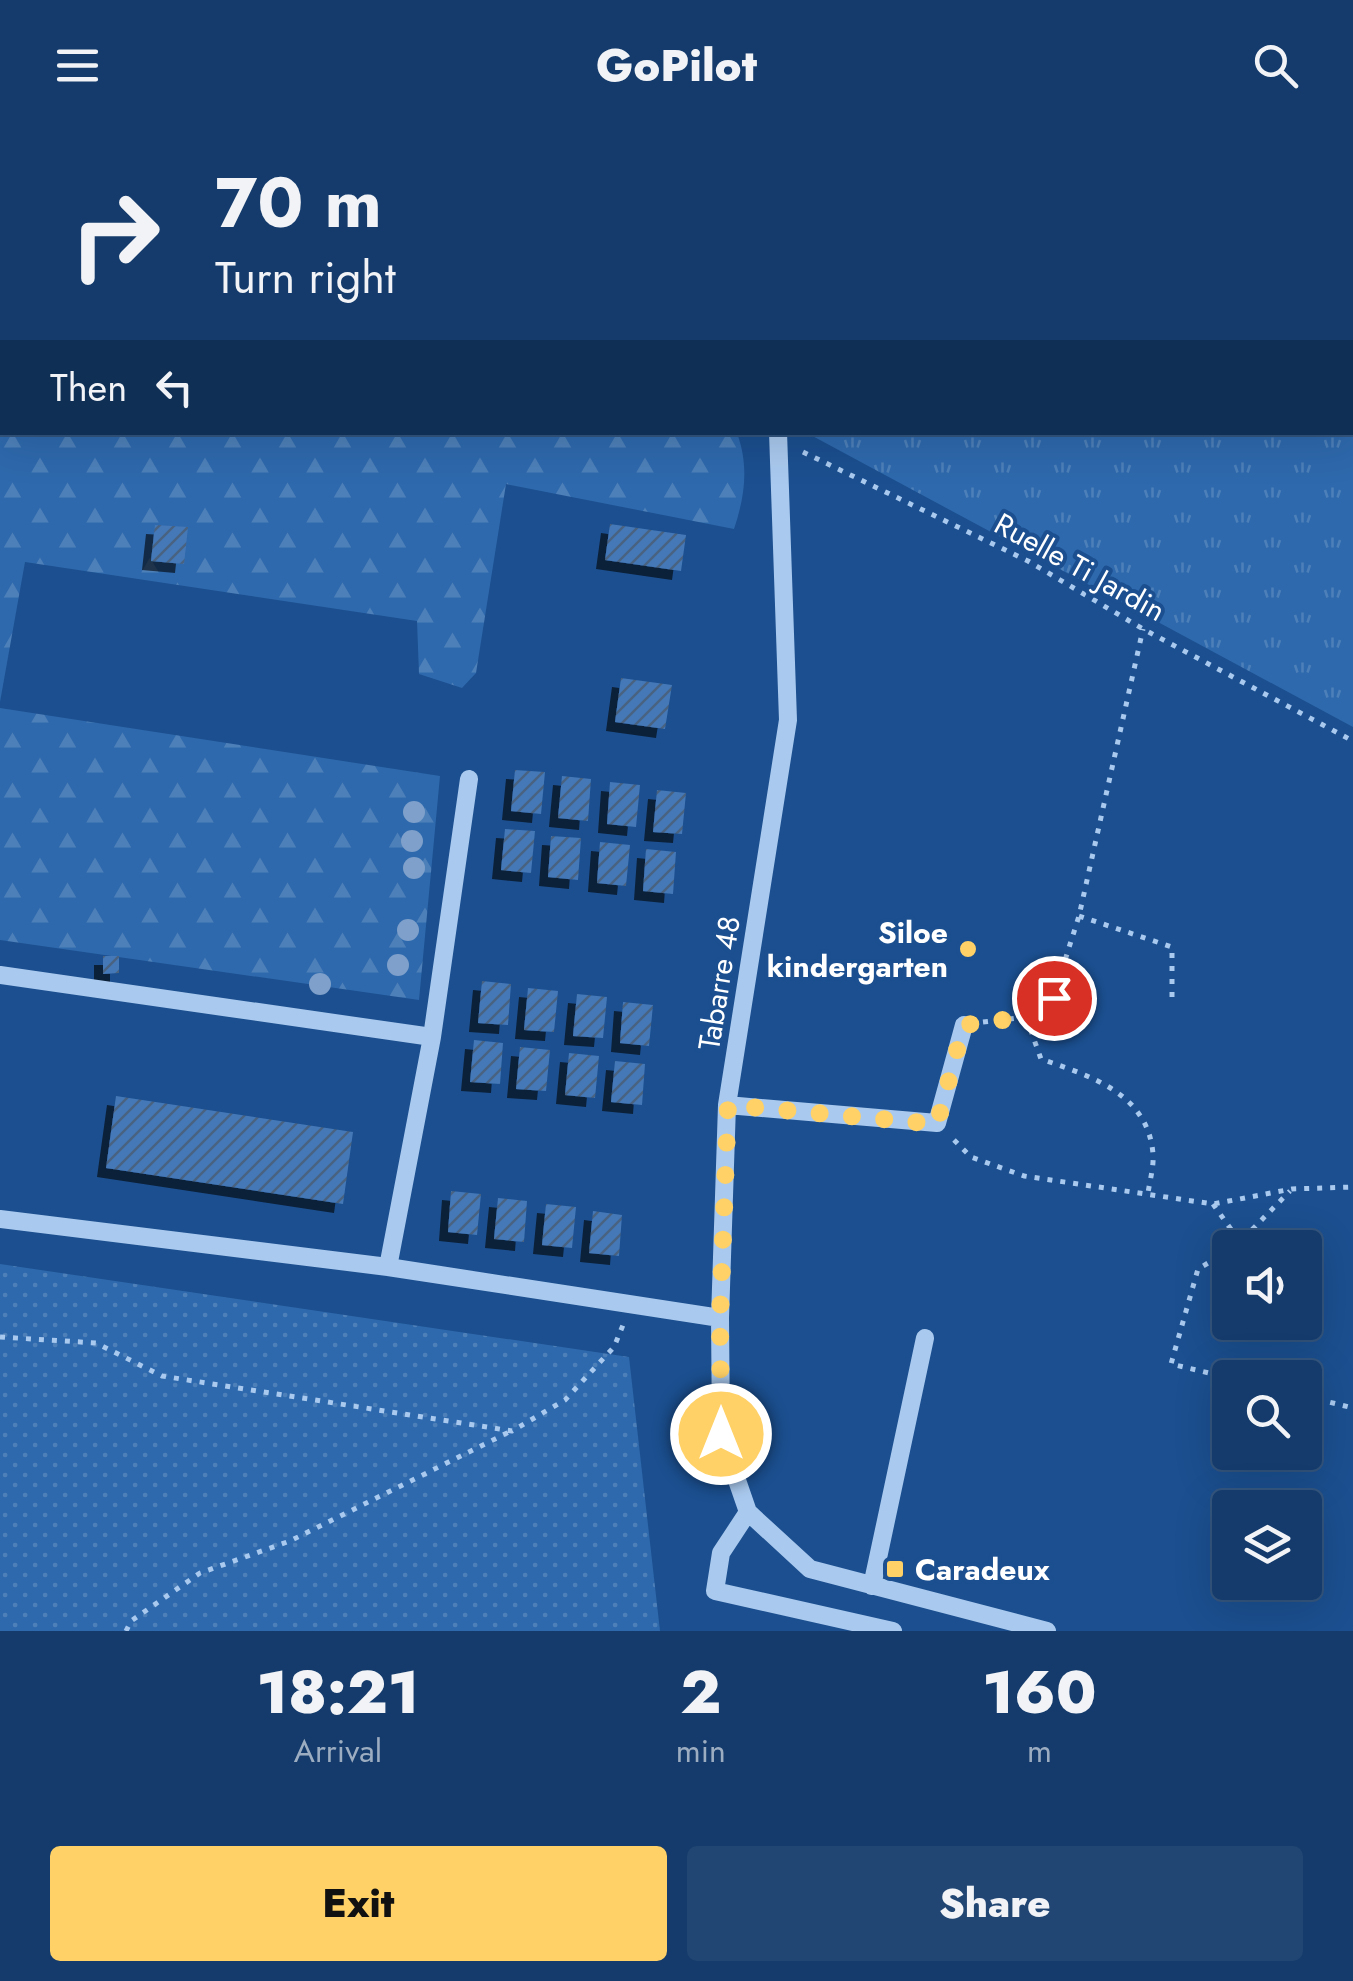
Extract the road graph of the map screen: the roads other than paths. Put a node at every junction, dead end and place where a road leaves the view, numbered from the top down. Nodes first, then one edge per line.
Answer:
1 (779, 437) edge
2 (469, 779) dead end
3 (0, 975) edge
4 (964, 1025) road end
5 (432, 1037) junction
6 (728, 1105) junction
7 (0, 1219) edge
8 (388, 1267) junction
9 (720, 1318) junction
10 (926, 1338) dead end
11 (748, 1512) junction
12 (872, 1586) junction
13 (893, 1631) edge
14 (1046, 1631) edge

1 - 6 street, Tabarre 48
2 - 5 street
3 - 5 street
4 - 6 street
5 - 8 street
6 - 9 street, Tabarre 48
7 - 8 street
8 - 9 street
9 - 11 street, Tabarre 48
10 - 12 street
11 - 12 street, Tabarre 48
11 - 13 street
12 - 14 street, Tabarre 48

